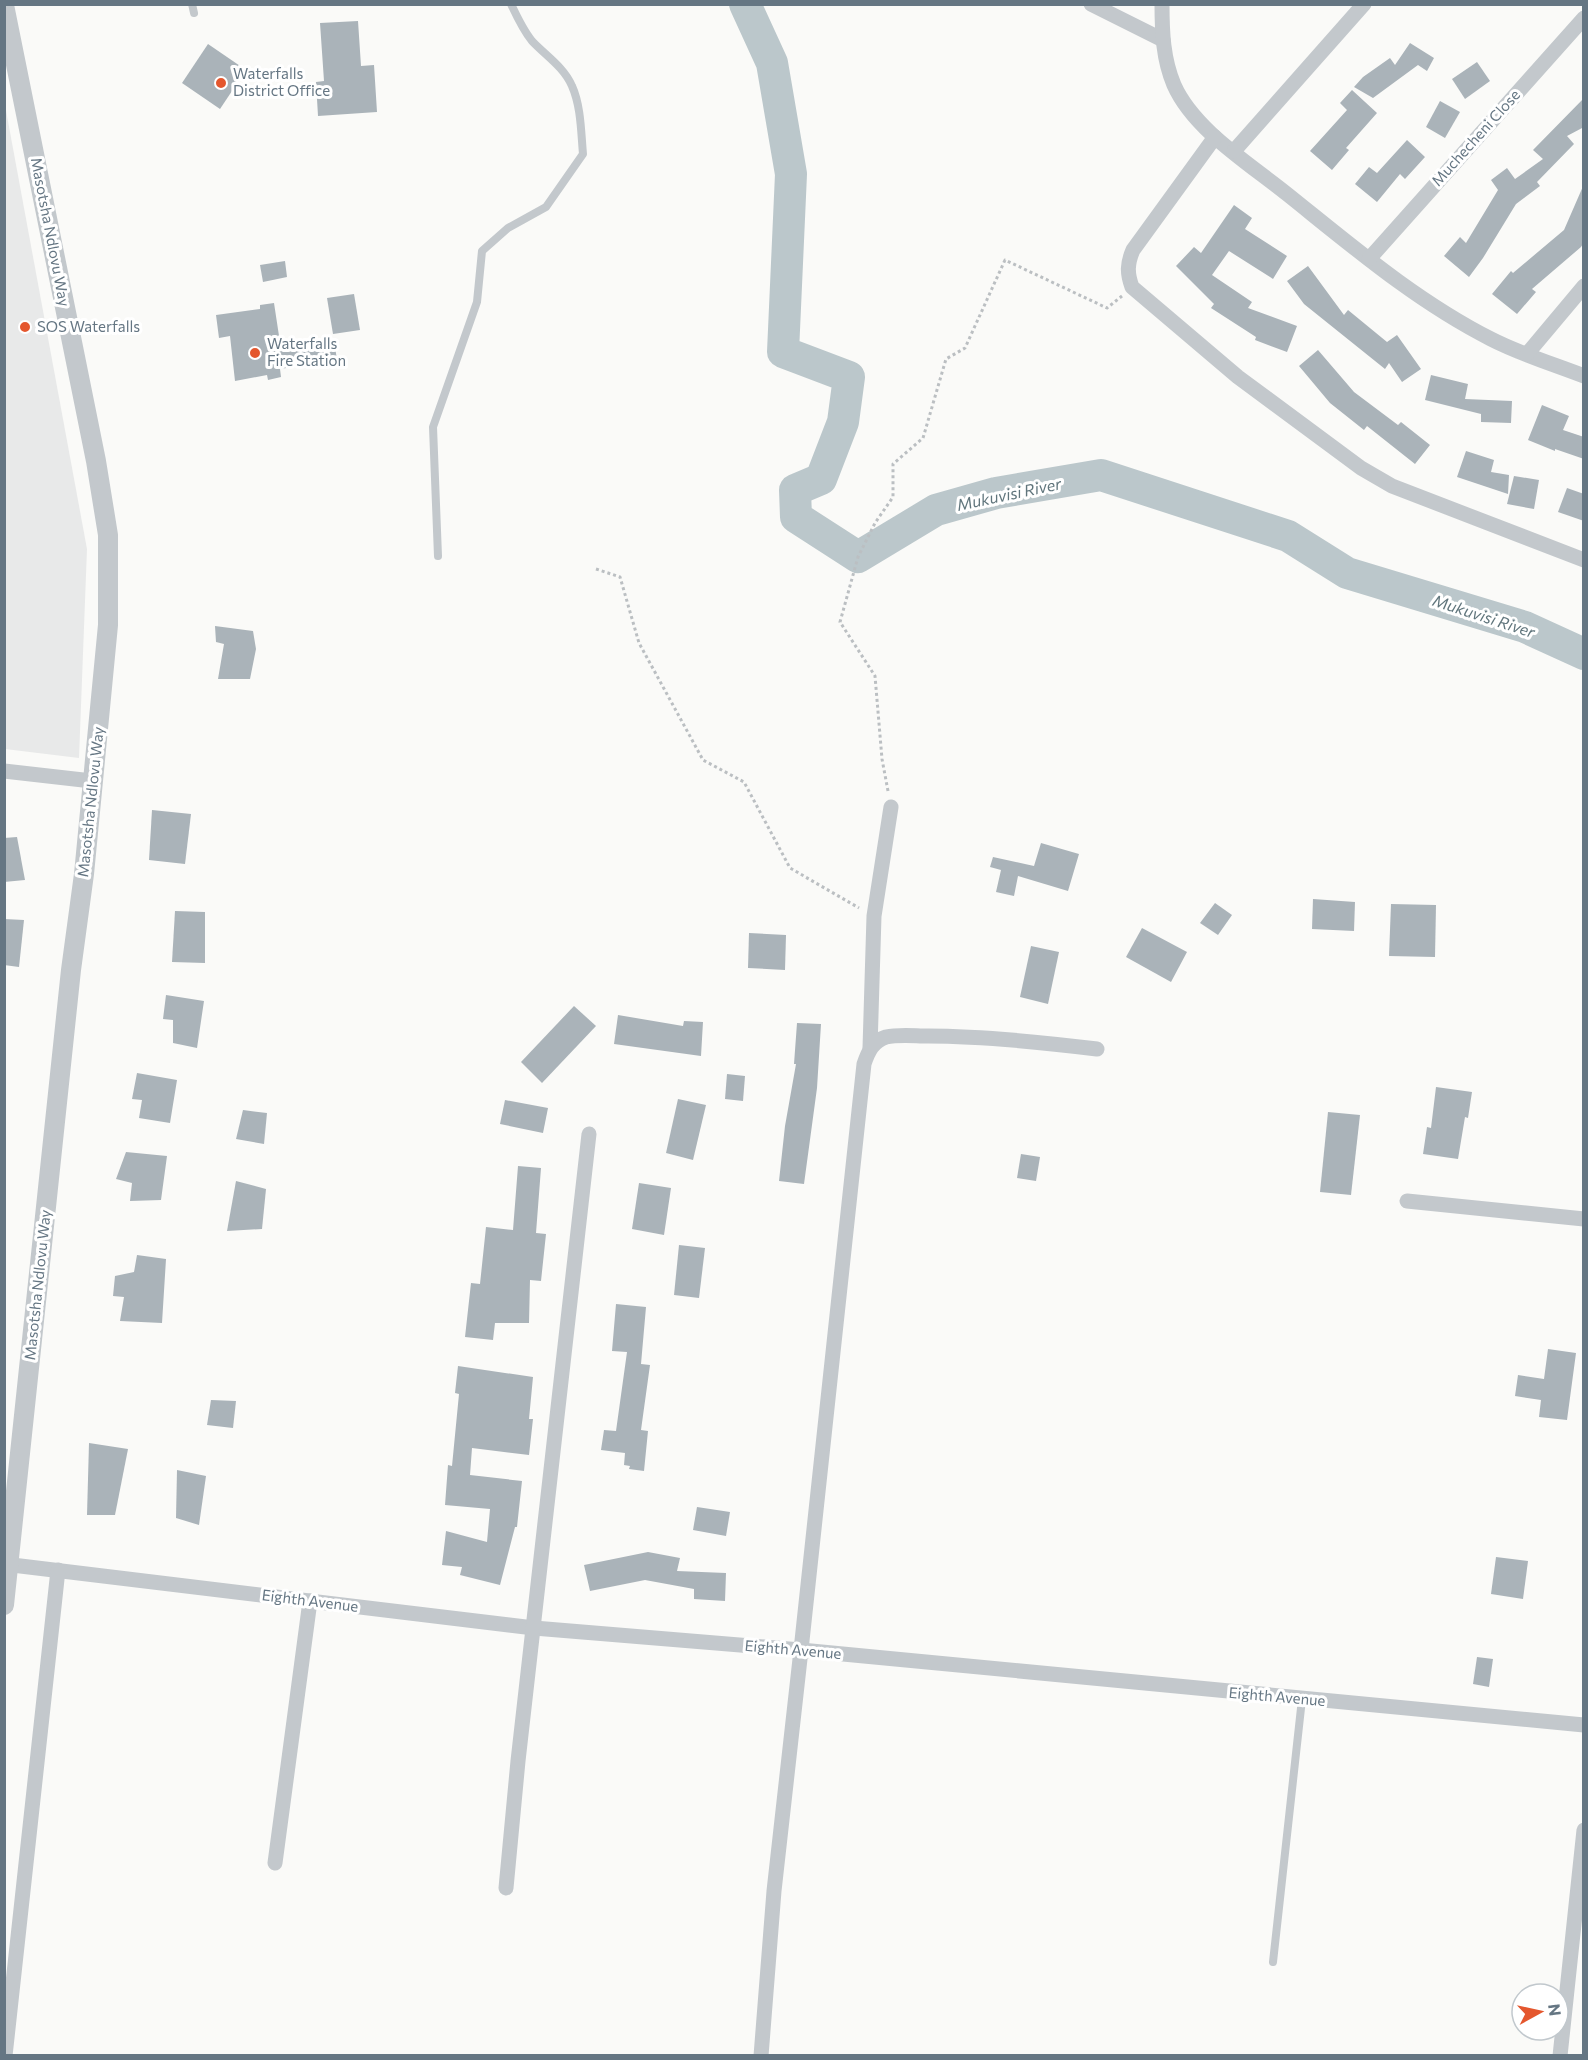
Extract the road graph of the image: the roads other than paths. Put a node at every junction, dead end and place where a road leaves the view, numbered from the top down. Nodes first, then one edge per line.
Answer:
1 (192, 4) edge
2 (511, 4) edge
3 (1091, 4) edge
4 (1162, 4) edge
5 (1364, 4) edge
6 (4, 5) edge
7 (194, 14) dead end
8 (1584, 18) edge
9 (1163, 40) junction
10 (1215, 137) junction
11 (1234, 151) junction
12 (1369, 259) junction
13 (1584, 286) edge
14 (1527, 354) junction
15 (1584, 376) edge
16 (438, 556) dead end
17 (1584, 560) edge
18 (4, 771) edge
19 (92, 781) junction
20 (891, 807) road end
21 (870, 1048) junction
22 (1096, 1049) dead end
23 (589, 1134) dead end
24 (1407, 1201) dead end
25 (1584, 1219) edge
26 (7, 1564) edge
27 (58, 1570) junction
28 (310, 1601) junction
29 (4, 1605) edge
30 (534, 1628) junction
31 (801, 1650) junction
32 (1302, 1699) junction
33 (1584, 1725) edge
34 (1584, 1830) edge
35 (274, 1863) dead end
36 (506, 1888) dead end
37 (1273, 1962) dead end
38 (5, 2055) edge
39 (760, 2055) edge
40 (1560, 2055) edge

1 - 7 lane
2 - 16 lane
3 - 9 street
4 - 9 street
5 - 11 street
6 - 19 street, Masotsha Ndlovu Way
8 - 12 street, Muchecheni Close
9 - 10 street
10 - 11 street
10 - 17 street
11 - 12 street
12 - 14 street
13 - 14 street
14 - 15 street
18 - 19 street
19 - 26 street, Masotsha Ndlovu Way
20 - 21 street
21 - 22 street
21 - 31 street
23 - 30 street
24 - 25 street
26 - 27 street, Eighth Avenue
26 - 29 street, Masotsha Ndlovu Way
27 - 28 street, Eighth Avenue
27 - 38 street
28 - 30 street, Eighth Avenue
28 - 35 street
30 - 31 street, Eighth Avenue
30 - 36 street
31 - 32 street, Eighth Avenue
31 - 39 street
32 - 33 street, Eighth Avenue
32 - 37 lane
34 - 40 street

